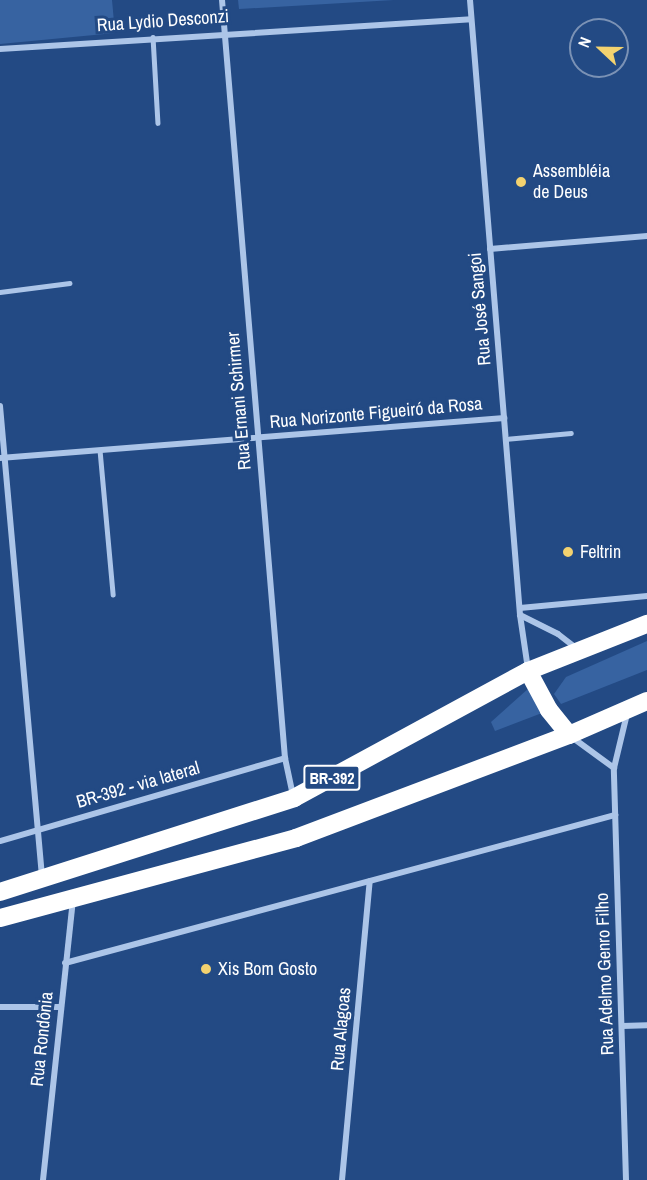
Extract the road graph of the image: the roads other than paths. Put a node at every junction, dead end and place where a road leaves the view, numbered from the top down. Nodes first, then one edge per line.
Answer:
1 (222, 0) edge
2 (470, 0) edge
3 (471, 18) junction
4 (224, 32) junction
5 (153, 37) junction
6 (0, 49) edge
7 (158, 123) dead end
8 (647, 236) edge
9 (490, 249) junction
10 (69, 283) dead end
11 (0, 292) edge
12 (0, 406) edge
13 (504, 418) junction
14 (571, 433) dead end
15 (258, 438) junction
16 (506, 439) junction
17 (100, 450) junction
18 (2, 458) edge
19 (113, 594) dead end
20 (647, 596) edge
21 (520, 612) junction
22 (647, 624) edge
23 (579, 651) junction
24 (528, 671) junction
25 (642, 703) edge
26 (569, 735) junction
27 (285, 758) junction
28 (614, 768) junction
29 (294, 798) junction
30 (615, 815) junction
31 (38, 830) junction
32 (0, 842) edge
33 (43, 880) junction
34 (370, 881) junction
35 (0, 892) edge
36 (73, 901) junction
37 (0, 918) edge
38 (65, 963) junction
39 (0, 1007) edge
40 (60, 1007) junction
41 (647, 1025) edge
42 (622, 1026) junction
43 (43, 1180) edge
44 (342, 1180) edge
45 (626, 1180) edge

1 - 4 street, Rua Ernani Schirmer
2 - 3 street, Rua José Sangoi
3 - 4 street, Rua Lydio Desconzi
3 - 9 street, Rua José Sangoi
4 - 5 street, Rua Lydio Desconzi
4 - 15 street, Rua Ernani Schirmer
5 - 6 street, Rua Lydio Desconzi
5 - 7 lane
8 - 9 street
9 - 13 street, Rua José Sangoi
10 - 11 lane
12 - 18 street
13 - 15 street, Rua Norizonte Figueiró da Rosa
13 - 16 street, Rua José Sangoi
14 - 16 lane
15 - 17 street, Rua Norizonte Figueiró da Rosa
15 - 27 street, Rua Ernani Schirmer
16 - 21 street, Rua José Sangoi
17 - 18 street, Rua Norizonte Figueiró da Rosa
17 - 19 lane
18 - 31 street
20 - 21 street
21 - 23 street
21 - 24 street, Rua José Sangoi
22 - 23 highway, BR-392
23 - 24 highway, BR-392
24 - 26 highway
24 - 29 highway, BR-392
25 - 26 highway, BR-392
25 - 28 street, Rua Adelmo Genro Filho
26 - 28 street
26 - 36 highway, BR-392
27 - 29 street, Rua Ernani Schirmer
27 - 31 street, BR-392 - via lateral
28 - 30 street, Rua Adelmo Genro Filho
29 - 33 highway, BR-392
30 - 34 street
30 - 42 street, Rua Adelmo Genro Filho
31 - 32 street, BR-392 - via lateral
31 - 33 street
33 - 35 highway, BR-392
34 - 38 street
34 - 44 street, Rua Alagoas
36 - 37 highway, BR-392
36 - 38 street, Rua Rondônia
38 - 40 street, Rua Rondônia
39 - 40 street
40 - 43 street, Rua Rondônia
41 - 42 street
42 - 45 street, Rua Adelmo Genro Filho

